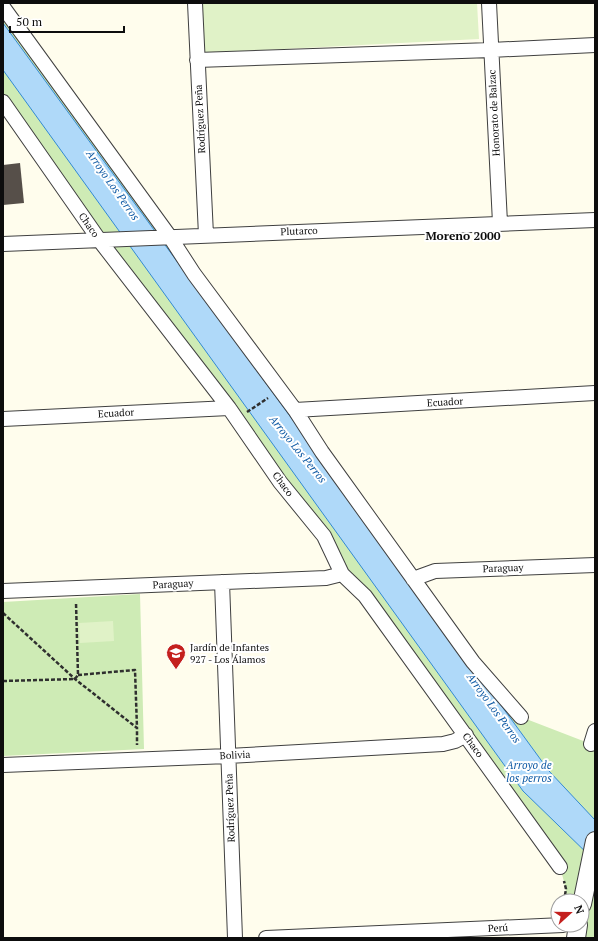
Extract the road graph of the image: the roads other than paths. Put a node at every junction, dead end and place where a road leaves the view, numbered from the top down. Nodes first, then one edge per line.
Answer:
1 (195, 3) edge
2 (489, 3) edge
3 (3, 7) edge
4 (595, 45) edge
5 (491, 50) junction
6 (197, 60) junction
7 (3, 102) edge
8 (595, 220) edge
9 (500, 223) junction
10 (206, 235) junction
11 (164, 237) junction
12 (100, 241) junction
13 (3, 244) edge
14 (595, 393) edge
15 (229, 408) junction
16 (295, 410) junction
17 (3, 419) edge
18 (595, 565) edge
19 (342, 574) junction
20 (413, 579) junction
21 (222, 582) junction
22 (3, 591) edge
23 (520, 718) dead end
24 (466, 735) junction
25 (228, 756) junction
26 (3, 765) edge
27 (595, 841) edge
28 (560, 867) road end
29 (584, 893) edge
30 (550, 926) edge
31 (235, 938) edge
32 (266, 938) edge

1 - 6 street, Rodríguez Peña
2 - 5 street, Honorato de Balzac
3 - 11 street
4 - 5 street
5 - 6 street
5 - 9 street, Honorato de Balzac
6 - 10 street, Rodríguez Peña
7 - 12 street, Chaco
8 - 9 street, Plutarco
9 - 10 street, Plutarco
10 - 11 street, Plutarco
11 - 12 street, Plutarco
11 - 16 street
12 - 13 street, Plutarco
12 - 15 street, Chaco
14 - 16 street, Ecuador
15 - 17 street, Ecuador
15 - 19 street, Chaco
16 - 20 street
18 - 20 street, Paraguay
19 - 21 street, Paraguay
19 - 24 street, Chaco
20 - 23 street
21 - 22 street, Paraguay
21 - 25 street, Rodríguez Peña
24 - 25 street, Bolivia
24 - 28 street, Chaco
25 - 26 street, Bolivia
25 - 31 street, Rodríguez Peña
27 - 29 street
30 - 32 street, Perú

